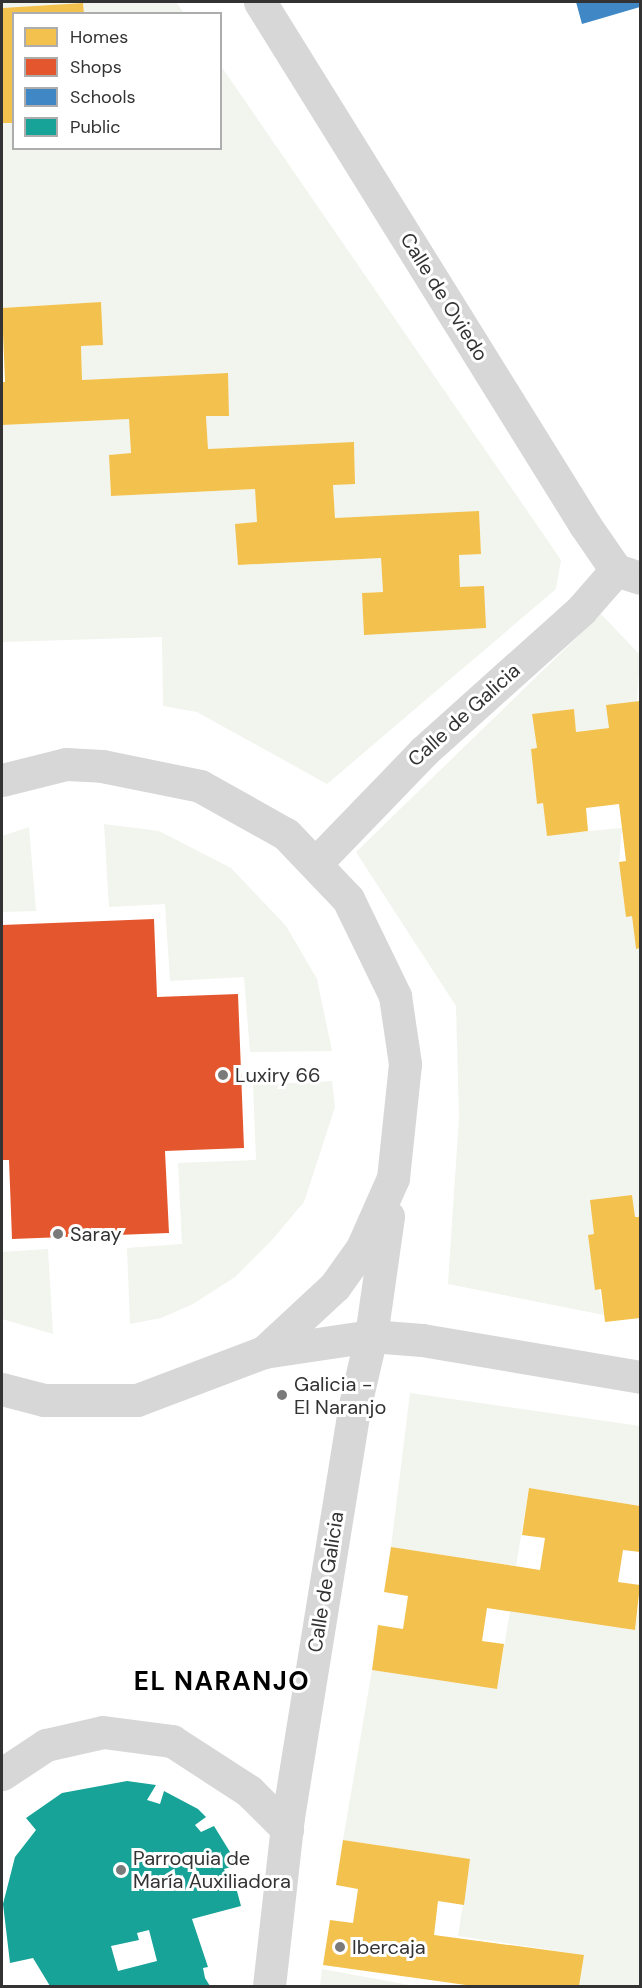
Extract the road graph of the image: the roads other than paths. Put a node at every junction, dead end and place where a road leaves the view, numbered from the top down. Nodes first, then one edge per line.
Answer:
1 (261, 2) edge
2 (628, 574) edge
3 (2, 780) edge
4 (315, 864) junction
5 (393, 1178) junction
6 (371, 1336) junction
7 (264, 1352) junction
8 (640, 1377) edge
9 (2, 1389) edge
10 (2, 1774) edge
11 (287, 1829) junction
12 (269, 1986) edge

1 - 2 street, Calle de Oviedo
2 - 4 street, Calle de Galicia
3 - 4 street, Calle de Galicia
4 - 5 street, Calle de Galicia
5 - 6 street, Calle de Galicia
5 - 7 street
6 - 7 street
6 - 8 street
6 - 11 street, Calle de Galicia
7 - 9 street
10 - 11 street
11 - 12 street, Calle de Galicia

